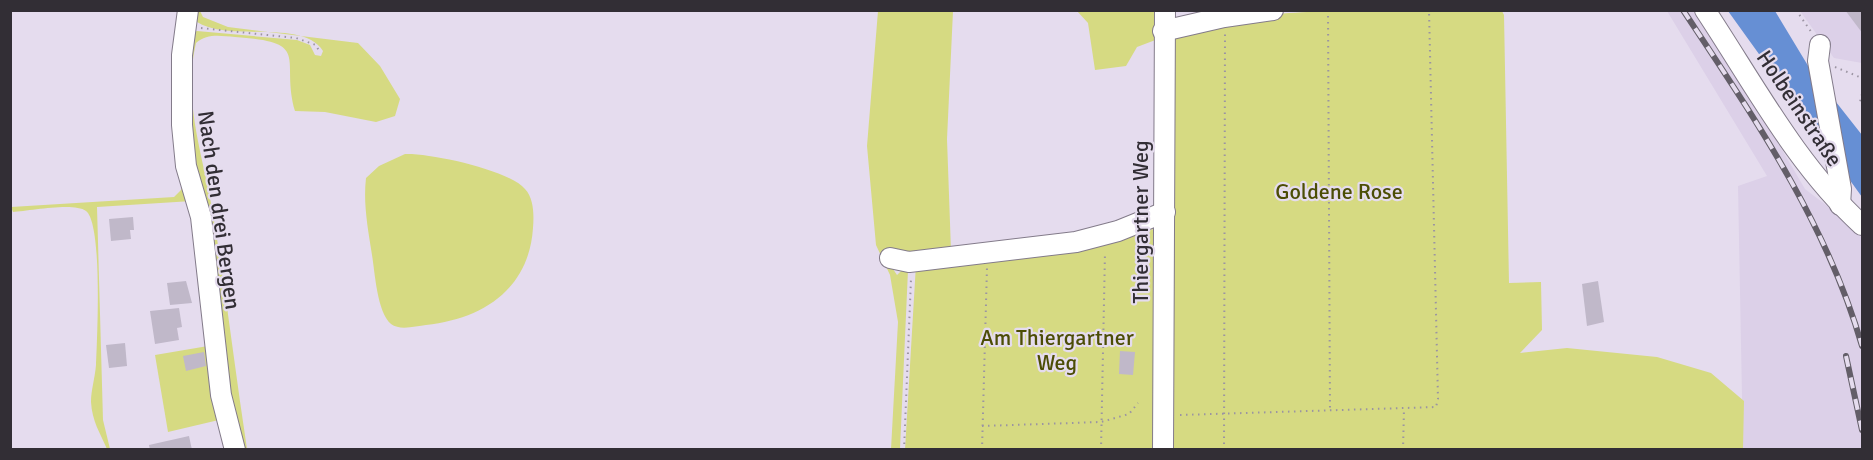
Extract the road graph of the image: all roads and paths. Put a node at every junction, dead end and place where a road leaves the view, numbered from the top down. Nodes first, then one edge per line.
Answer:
1 (1165, 10) edge
2 (1273, 10) edge
3 (1328, 10) edge
4 (1430, 10) edge
5 (1705, 10) edge
6 (1796, 10) edge
7 (1224, 17) junction
8 (187, 18) edge
9 (1163, 31) junction
10 (320, 53) dead end
11 (1819, 53) junction
12 (1863, 78) edge
13 (1863, 94) edge
14 (1863, 105) edge
15 (1841, 197) junction
16 (1165, 212) junction
17 (1863, 225) edge
18 (1106, 234) junction
19 (987, 253) junction
20 (890, 258) dead end
21 (909, 262) junction
22 (1138, 403) dead end
23 (1404, 409) junction
24 (1330, 412) junction
25 (1162, 413) junction
26 (1224, 415) junction
27 (1101, 422) junction
28 (982, 426) junction
29 (235, 450) edge
30 (904, 450) edge
31 (982, 450) edge
32 (1101, 450) edge
33 (1163, 450) edge
34 (1224, 450) edge
35 (1403, 450) edge

1 - 9 street, Thiergartner Weg
2 - 7 street
3 - 24 path
4 - 23 path
5 - 15 street, Holbeinstraße
6 - 11 path
7 - 9 street
7 - 26 path
8 - 10 path
8 - 29 street, Nach den drei Bergen
9 - 16 street, Thiergartner Weg
11 - 12 path
11 - 15 street
13 - 14 path
15 - 17 street, Holbeinstraße
16 - 18 street
16 - 25 street, Thiergartner Weg
18 - 19 street
18 - 27 path
19 - 21 street
19 - 28 path
20 - 21 street
21 - 30 path
22 - 27 path
23 - 24 path
23 - 35 path
24 - 26 path
25 - 26 path
25 - 33 street, Thiergartner Weg
26 - 34 path
27 - 28 path
27 - 32 path
28 - 31 path

